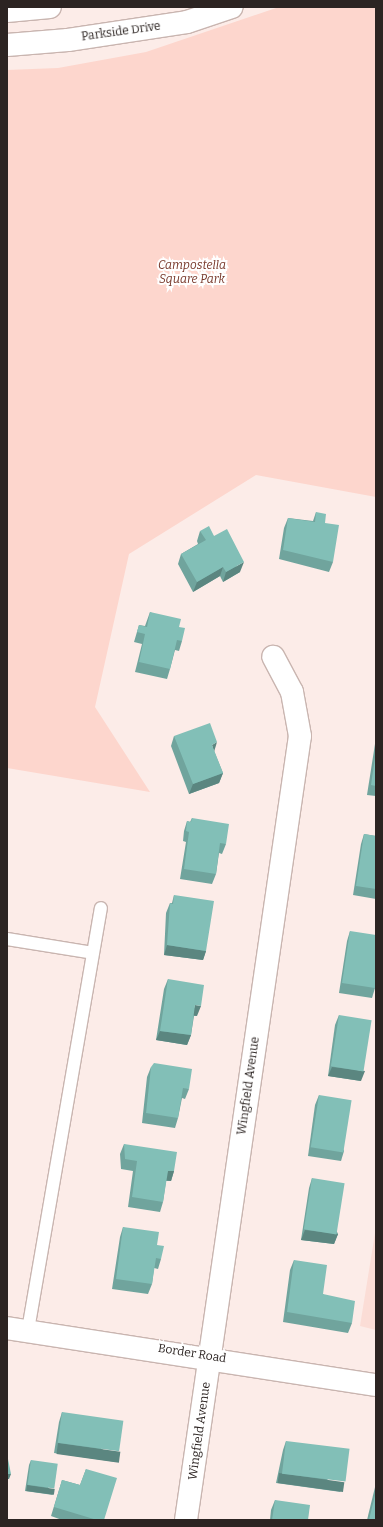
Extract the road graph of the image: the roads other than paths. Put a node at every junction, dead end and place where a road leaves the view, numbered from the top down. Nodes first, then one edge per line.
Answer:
1 (50, 7) edge
2 (232, 7) edge
3 (7, 11) edge
4 (7, 45) edge
5 (273, 657) dead end
6 (101, 908) dead end
7 (7, 939) edge
8 (93, 952) junction
9 (17, 1329) edge
10 (210, 1357) junction
11 (376, 1384) edge
12 (186, 1520) edge

1 - 3 street
2 - 4 street, Parkside Drive
5 - 10 street, Wingfield Avenue
6 - 8 lane
7 - 8 lane
8 - 9 lane
9 - 10 street, Border Road
10 - 11 street, Border Road
10 - 12 street, Wingfield Avenue

